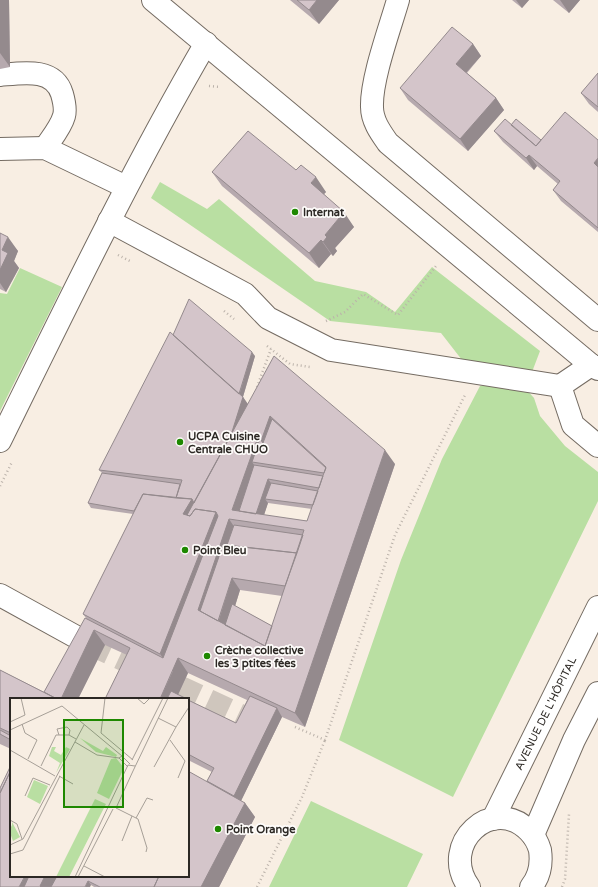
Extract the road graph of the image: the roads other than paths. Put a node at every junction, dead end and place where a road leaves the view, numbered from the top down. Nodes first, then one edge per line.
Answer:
1 (153, 0) edge
2 (398, 0) edge
3 (206, 43) junction
4 (0, 75) edge
5 (45, 148) junction
6 (0, 149) edge
7 (126, 187) junction
8 (118, 226) junction
9 (598, 320) edge
10 (594, 367) edge
11 (560, 386) junction
12 (0, 441) edge
13 (598, 446) edge
14 (0, 595) edge
15 (598, 606) edge
16 (89, 644) tunnel mouth
17 (598, 693) edge
18 (493, 819) junction
19 (533, 835) junction
20 (462, 883) edge
21 (530, 887) edge

1 - 3 street
2 - 9 street
3 - 7 street
3 - 10 street
4 - 5 street
5 - 6 street
5 - 7 street
7 - 8 street
8 - 11 street
8 - 12 street
10 - 11 street
11 - 13 street
14 - 16 street
15 - 18 street, AVENUE DE L'HÔPITAL
17 - 19 street
18 - 19 street
18 - 20 street
19 - 21 street

